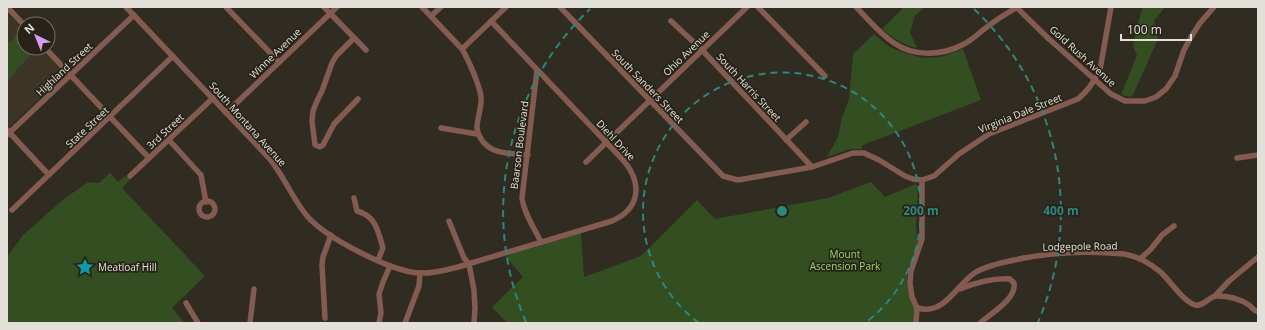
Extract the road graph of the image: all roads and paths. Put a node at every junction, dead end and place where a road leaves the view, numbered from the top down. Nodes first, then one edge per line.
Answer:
1 (7, 7) edge
2 (226, 7) edge
3 (324, 7) edge
4 (337, 7) edge
5 (422, 7) edge
6 (441, 7) edge
7 (506, 7) edge
8 (560, 7) edge
9 (747, 7) edge
10 (758, 7) edge
11 (856, 7) edge
12 (1016, 7) edge
13 (1111, 7) edge
14 (1214, 7) edge
15 (131, 10) edge
16 (330, 13) junction
17 (432, 16) junction
18 (16, 17) edge
19 (491, 21) junction
20 (671, 21) dead end
21 (354, 38) junction
22 (462, 49) junction
23 (366, 50) dead end
24 (702, 50) junction
25 (53, 56) edge
26 (173, 56) junction
27 (279, 62) junction
28 (537, 70) junction
29 (71, 75) junction
30 (825, 76) dead end
31 (1096, 80) junction
32 (212, 98) junction
33 (358, 99) dead end
34 (650, 101) junction
35 (226, 113) junction
36 (110, 117) junction
37 (806, 122) dead end
38 (441, 128) dead end
39 (8, 133) edge
40 (478, 134) junction
41 (169, 140) junction
42 (786, 140) junction
43 (606, 143) junction
44 (528, 155) junction
45 (1258, 155) edge
46 (149, 158) junction
47 (1237, 158) dead end
48 (586, 162) dead end
49 (812, 167) junction
50 (49, 175) junction
51 (130, 176) dead end
52 (922, 180) junction
53 (354, 198) dead end
54 (206, 202) dead end
55 (12, 210) dead end
56 (449, 221) dead end
57 (1174, 226) dead end
58 (331, 235) junction
59 (541, 242) junction
60 (1258, 257) edge
61 (1140, 259) junction
62 (378, 260) junction
63 (469, 264) junction
64 (390, 266) junction
65 (420, 273) junction
66 (254, 289) dead end
67 (958, 290) junction
68 (1215, 296) junction
69 (186, 303) dead end
70 (917, 308) junction
71 (1258, 312) edge
72 (324, 318) dead end
73 (198, 323) edge
74 (250, 323) edge
75 (379, 323) edge
76 (405, 323) edge
77 (474, 323) edge
78 (916, 323) edge
79 (980, 323) edge

1 - 18 street
2 - 27 street
3 - 16 street
4 - 16 street, Winne Avenue
5 - 17 street
6 - 17 street
7 - 19 street
8 - 34 street, South Sanders Street
9 - 24 street, Ohio Avenue
10 - 30 street
11 - 12 street
12 - 31 street, Gold Rush Avenue
13 - 31 street, Virginia Dale Street
14 - 31 street, Gold Rush Avenue
15 - 26 street, South Montana Avenue
15 - 29 street, Highland Street
16 - 21 street
16 - 27 street, Winne Avenue
17 - 22 street
19 - 22 street
19 - 28 street, Diehl Drive
20 - 24 street, South Harris Street
21 - 23 street
21 - 33 street
22 - 40 street
24 - 34 street, Ohio Avenue
24 - 42 street, South Harris Street
25 - 29 street
26 - 32 street, South Montana Avenue
26 - 36 street, State Street
27 - 35 street, Winne Avenue
28 - 43 street, Diehl Drive
28 - 44 street, Baarson Boulevard
29 - 36 street
29 - 39 street, Highland Street
31 - 52 street, Virginia Dale Street
32 - 35 street, South Montana Avenue
32 - 41 street, 3rd Street
34 - 43 street, Ohio Avenue
34 - 49 street, South Sanders Street
35 - 58 street, South Montana Avenue
36 - 46 street
36 - 50 street, State Street
37 - 42 street
38 - 40 street
39 - 50 street
40 - 44 street
41 - 46 street, 3rd Street
41 - 54 street
42 - 49 street, South Harris Street
43 - 48 street, Ohio Avenue
43 - 59 street, Diehl Drive
44 - 59 street, Baarson Boulevard
45 - 47 street
46 - 51 street, 3rd Street
49 - 52 street
50 - 55 street, State Street
52 - 70 street
53 - 62 street
56 - 63 street
57 - 61 street
58 - 62 street, South Montana Avenue
58 - 72 street
59 - 63 street, Diehl Drive
60 - 68 street
61 - 67 street, Lodgepole Road
61 - 68 street, Lodgepole Road
62 - 64 street, South Montana Avenue
63 - 65 street, South Montana Avenue
63 - 77 street
64 - 65 street, South Montana Avenue
64 - 75 street
65 - 76 street
66 - 74 street
67 - 70 street, Lodgepole Road
67 - 79 street
68 - 71 street
69 - 73 street
70 - 78 street

